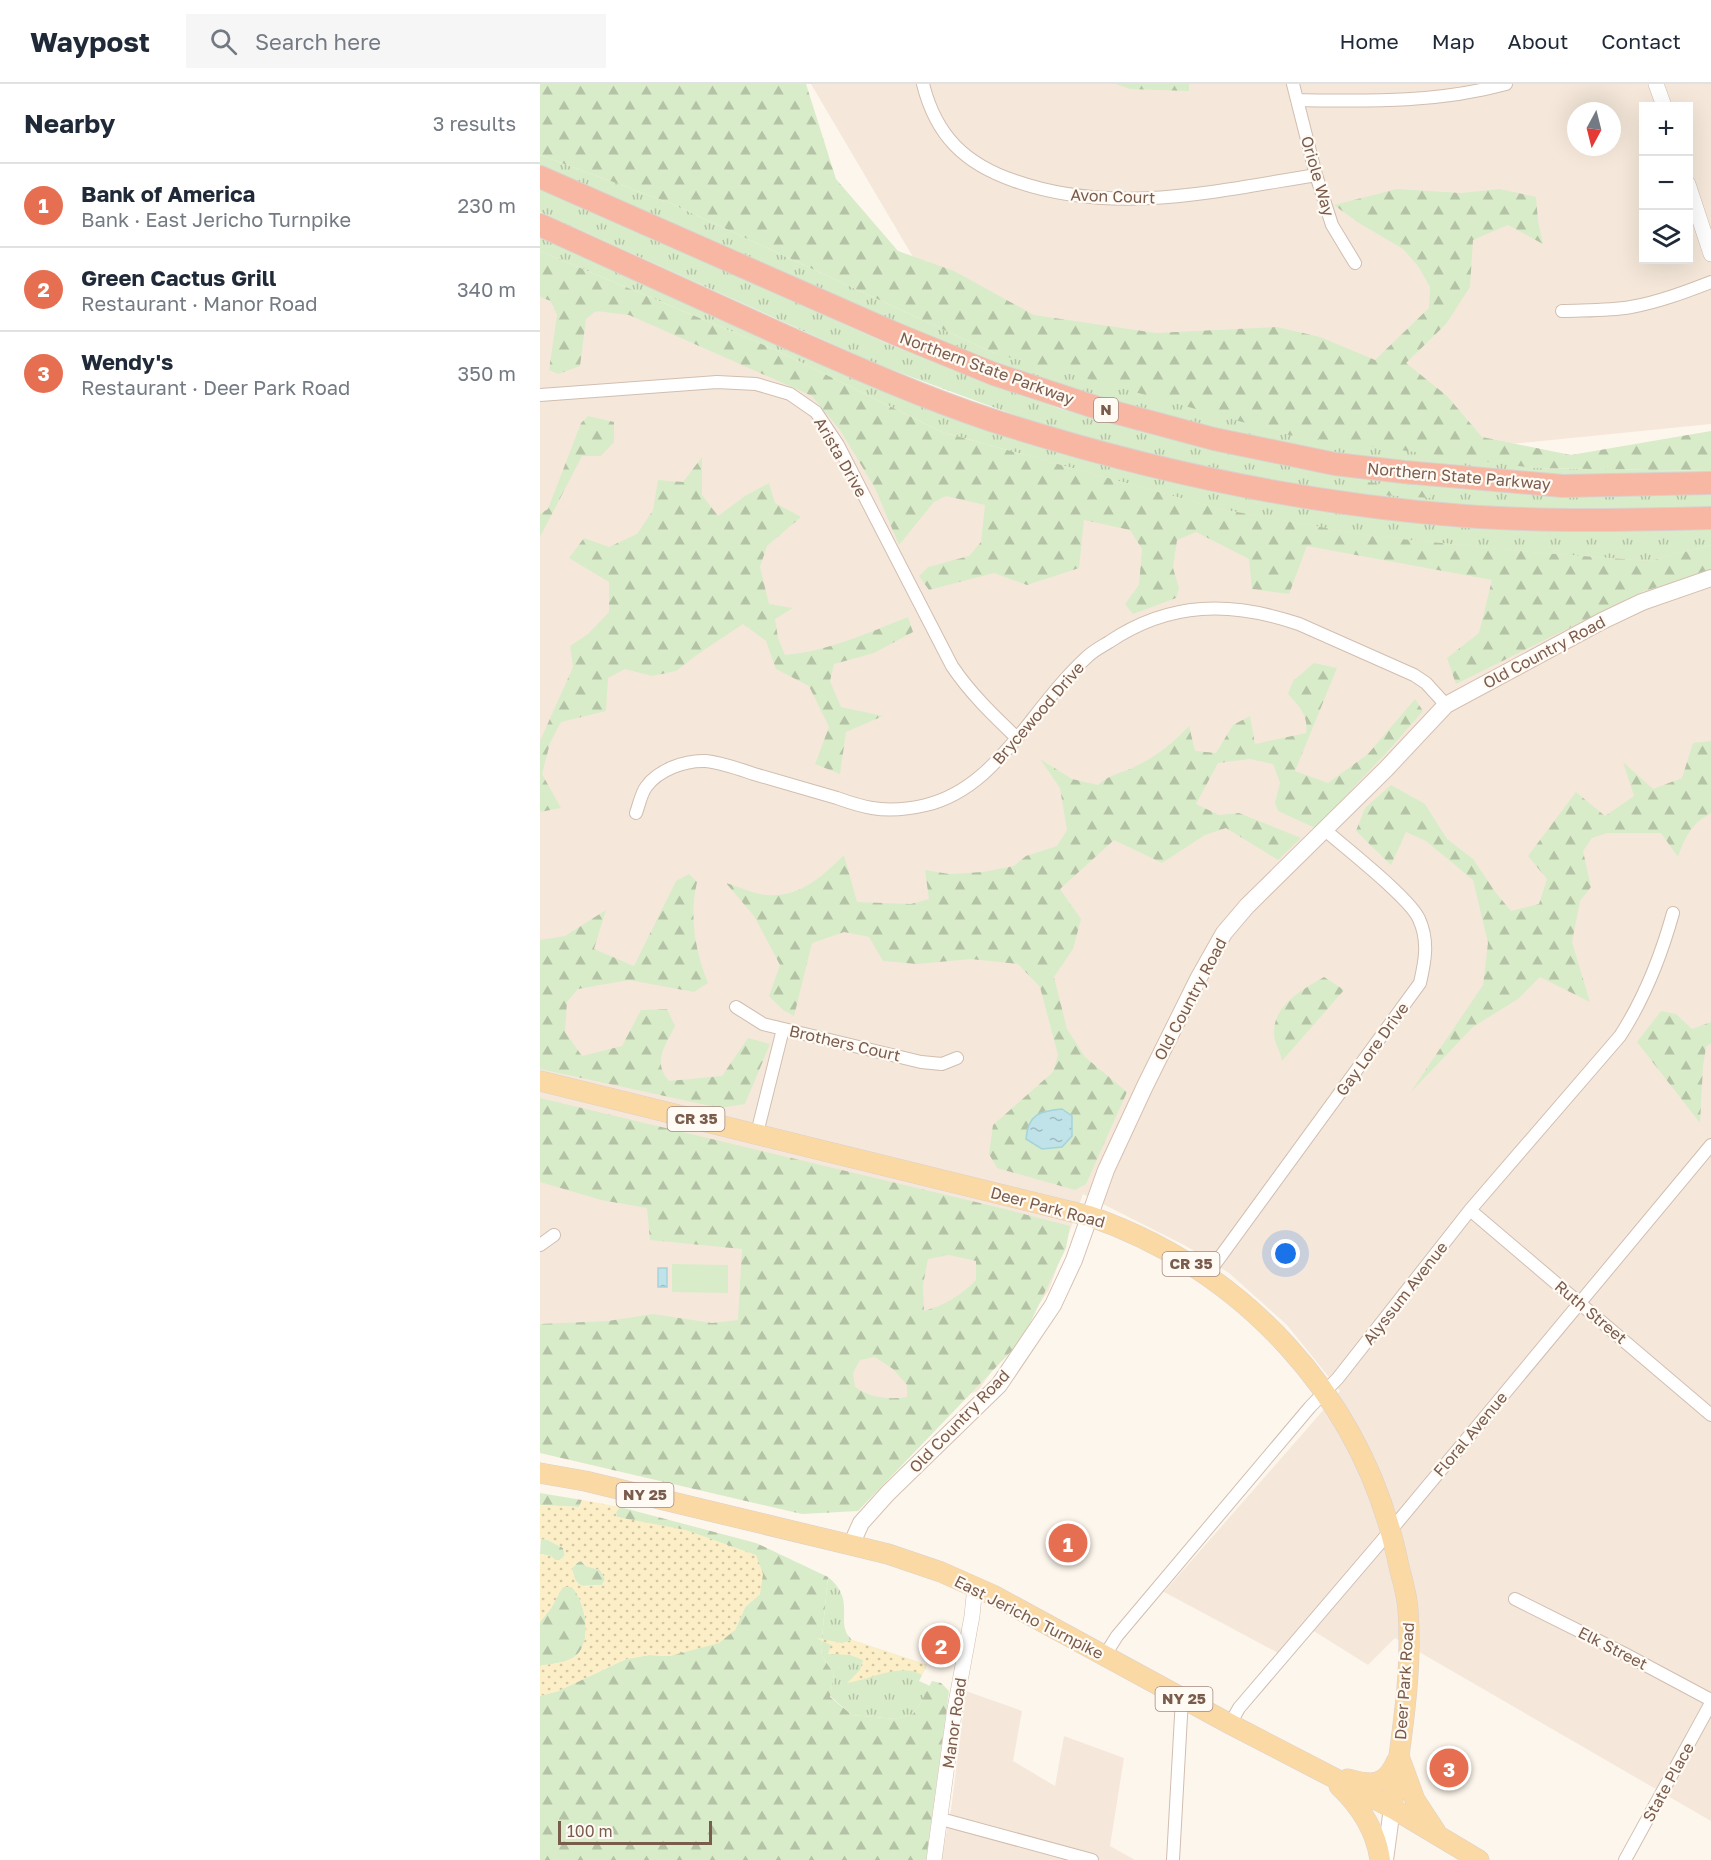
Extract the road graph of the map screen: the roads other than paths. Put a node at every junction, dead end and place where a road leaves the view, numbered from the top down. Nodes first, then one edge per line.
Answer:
1 (923, 84) edge
2 (1293, 84) edge
3 (1506, 84) edge
4 (1656, 84) edge
5 (1297, 100) junction
6 (1663, 102) edge
7 (1316, 175) junction
8 (540, 177) edge
9 (1693, 197) edge
10 (540, 225) edge
11 (1711, 254) edge
12 (1355, 262) dead end
13 (1711, 282) edge
14 (1562, 311) dead end
15 (540, 394) edge
16 (1711, 483) edge
17 (1711, 518) edge
18 (1711, 578) edge
19 (1446, 705) junction
20 (1017, 738) junction
21 (636, 813) dead end
22 (1324, 829) junction
23 (1673, 913) dead end
24 (736, 1006) dead end
25 (783, 1029) junction
26 (957, 1058) dead end
27 (540, 1081) edge
28 (757, 1133) junction
29 (1711, 1145) edge
30 (1470, 1210) junction
31 (1089, 1216) junction
32 (554, 1235) dead end
33 (540, 1245) edge
34 (1207, 1275) junction
35 (1579, 1302) junction
36 (1325, 1391) junction
37 (1711, 1415) edge
38 (540, 1473) edge
39 (1391, 1530) junction
40 (851, 1545) junction
41 (975, 1586) junction
42 (1515, 1599) dead end
43 (1105, 1655) junction
44 (1182, 1698) junction
45 (1711, 1702) edge
46 (1230, 1724) junction
47 (1399, 1755) junction
48 (1326, 1773) junction
49 (1392, 1808) junction
50 (941, 1819) junction
51 (1439, 1836) junction
52 (934, 1860) edge
53 (1092, 1860) edge
54 (1173, 1860) edge
55 (1380, 1860) edge
56 (1385, 1860) edge
57 (1479, 1860) edge
58 (1625, 1860) edge

1 - 7 street, Avon Court
2 - 5 street, Oriole Way
3 - 5 street
4 - 6 street
5 - 7 street, Oriole Way
7 - 12 street, Oriole Way
8 - 16 highway, Northern State Parkway / N
9 - 11 street
10 - 17 highway
13 - 14 street
15 - 20 street, Arista Drive
18 - 19 main road, Old Country Road
19 - 20 street, Brycewood Drive
19 - 22 main road, Old Country Road
20 - 21 street, Brycewood Drive
22 - 31 main road, Old Country Road
22 - 34 street, Gay Lore Drive
23 - 30 street, Alyssum Avenue
24 - 25 street, Brothers Court
25 - 26 street, Brothers Court
25 - 28 street
27 - 28 main road, Deer Park Road / CR 35
28 - 31 main road, Deer Park Road / CR 35
29 - 35 street, Floral Avenue
30 - 35 street, Ruth Street
30 - 36 street, Alyssum Avenue
31 - 34 main road, Deer Park Road / CR 35
31 - 40 main road, Old Country Road
32 - 33 street
34 - 36 main road, Deer Park Road / CR 35
35 - 37 street, Ruth Street
35 - 39 street, Floral Avenue
36 - 39 main road, Deer Park Road / CR 35
36 - 43 street, Alyssum Avenue
38 - 40 main road, East Jericho Turnpike / NY 25
39 - 46 street, Floral Avenue
39 - 47 main road, Deer Park Road / CR 35
40 - 41 main road, East Jericho Turnpike / NY 25
41 - 43 main road, East Jericho Turnpike / NY 25
41 - 50 street, Manor Road
42 - 45 street, Elk Street
43 - 44 main road, East Jericho Turnpike / NY 25
44 - 46 main road, East Jericho Turnpike / NY 25
44 - 54 street
45 - 58 street, State Place
46 - 48 main road, East Jericho Turnpike / NY 25
47 - 48 main road
47 - 49 main road, Deer Park Road / CR 35
47 - 51 main road
48 - 49 main road, East Jericho Turnpike / NY 25
48 - 55 main road
49 - 51 main road, East Jericho Turnpike / NY 25
49 - 56 main road, CR 35
50 - 52 street, Manor Road
50 - 53 street
51 - 57 main road, East Jericho Turnpike / NY 25

